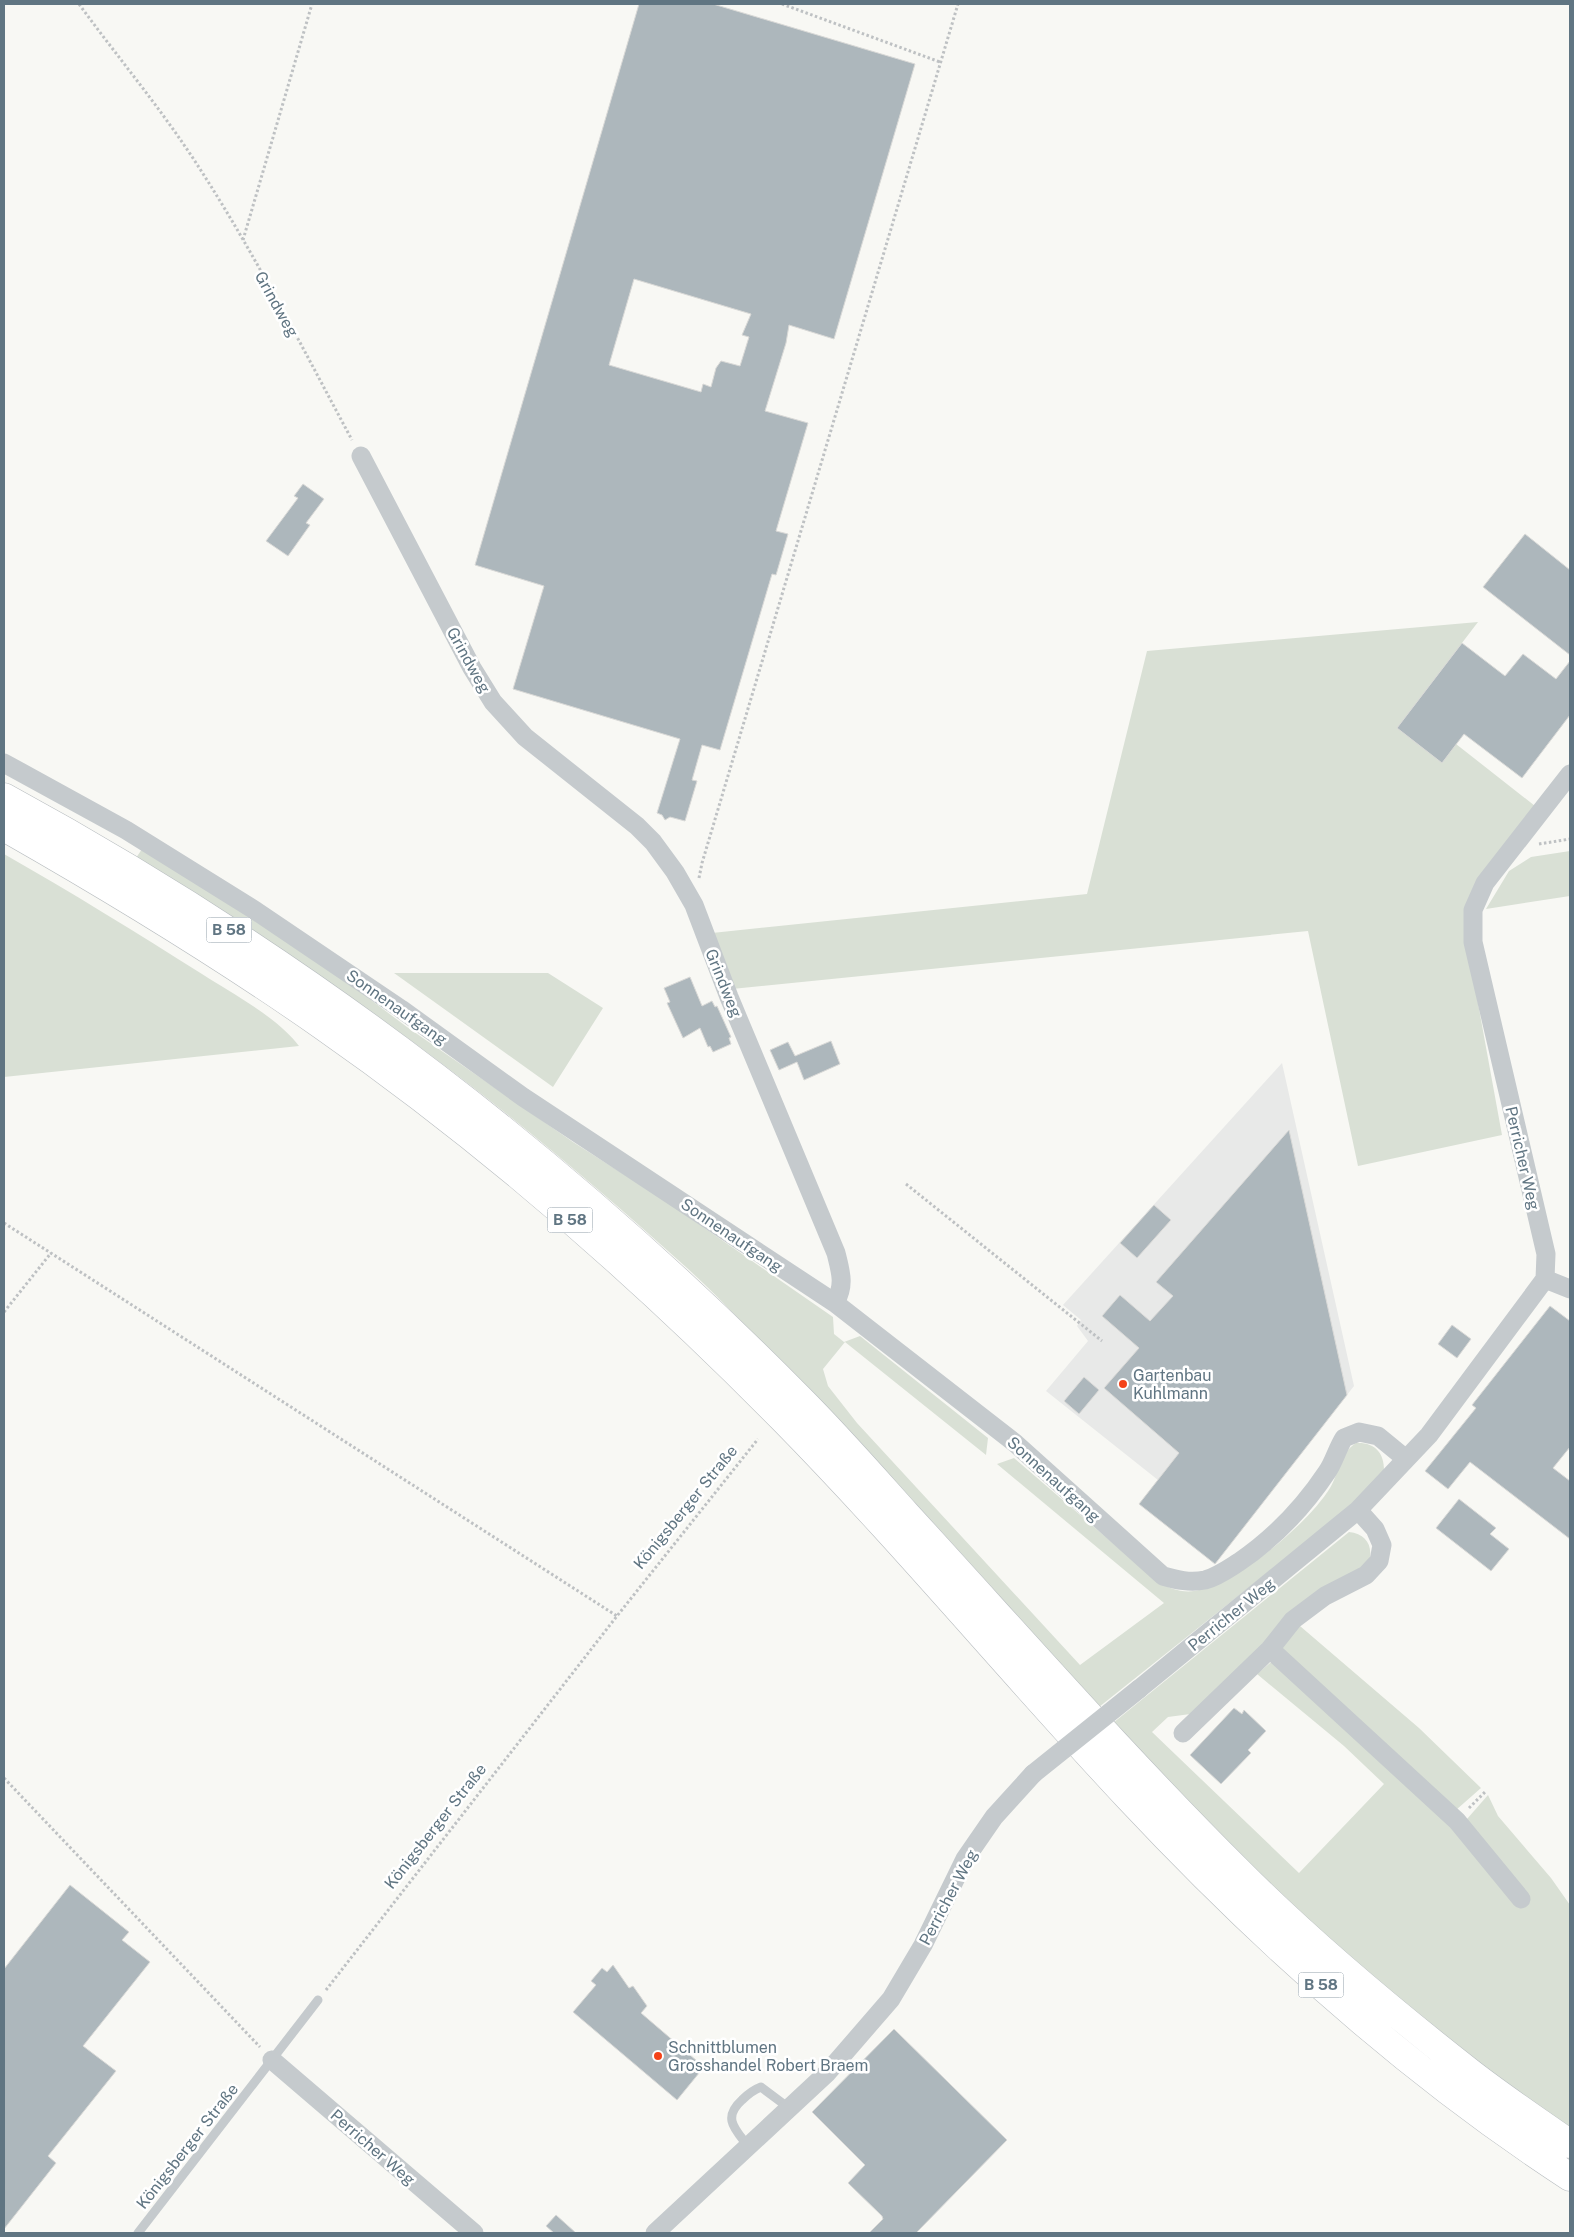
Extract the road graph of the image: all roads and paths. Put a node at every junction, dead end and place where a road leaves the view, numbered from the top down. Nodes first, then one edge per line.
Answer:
1 (79, 4) edge
2 (312, 4) edge
3 (782, 4) edge
4 (958, 4) edge
5 (940, 62) junction
6 (242, 240) junction
7 (361, 456) joint
8 (4, 762) edge
9 (1570, 774) edge
10 (4, 798) edge
11 (4, 827) edge
12 (694, 904) junction
13 (906, 1184) dead end
14 (4, 1223) edge
15 (51, 1253) junction
16 (1545, 1279) junction
17 (1570, 1289) edge
18 (835, 1303) junction
19 (4, 1312) edge
20 (1102, 1341) dead end
21 (758, 1439) dead end
22 (1406, 1459) junction
23 (1358, 1510) junction
24 (617, 1616) junction
25 (1270, 1649) junction
26 (1183, 1733) dead end
27 (4, 1778) edge
28 (1521, 1899) dead end
29 (318, 2000) joint
30 (272, 2060) junction
31 (789, 2108) junction
32 (1570, 2144) edge
33 (748, 2146) junction
34 (1570, 2177) edge
35 (138, 2233) edge
36 (474, 2233) edge
37 (654, 2233) edge

1 - 6 path, Grindweg
2 - 6 path
3 - 5 path
4 - 5 path
5 - 12 path
6 - 7 path, Grindweg
7 - 12 street, Grindweg
8 - 18 street, Sonnenaufgang
9 - 16 street, Perricher Weg
10 - 32 main road, B 58
11 - 34 main road, B 58
12 - 18 street, Grindweg
13 - 20 path
14 - 15 path
15 - 19 path
15 - 24 path
16 - 17 street
16 - 22 street, Perricher Weg
18 - 22 street, Sonnenaufgang
21 - 24 path, Königsberger Straße
22 - 23 street, Perricher Weg
23 - 25 street
23 - 31 street, Perricher Weg, bridge
24 - 29 path, Königsberger Straße
25 - 26 street
25 - 28 street
27 - 30 path
29 - 30 lane, Königsberger Straße
30 - 35 lane, Königsberger Straße
30 - 36 street, Perricher Weg
31 - 33 street, Perricher Weg
31 - 33 lane
33 - 37 street, Perricher Weg

